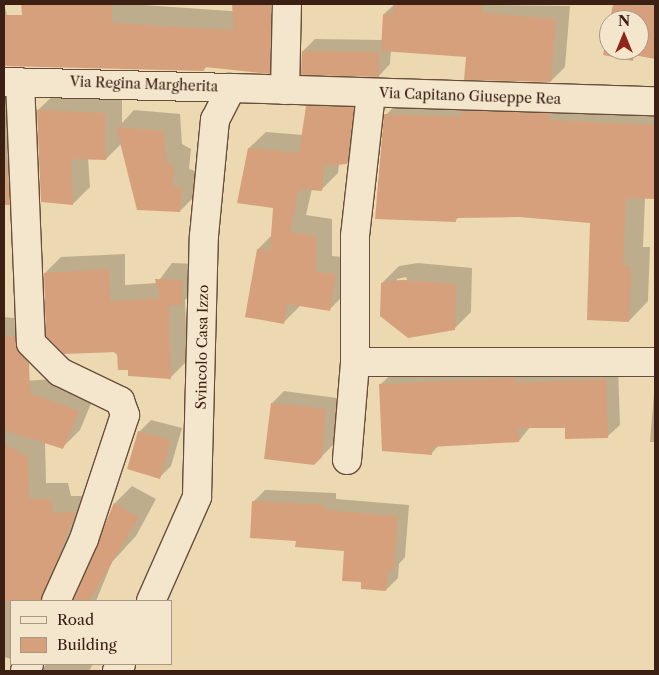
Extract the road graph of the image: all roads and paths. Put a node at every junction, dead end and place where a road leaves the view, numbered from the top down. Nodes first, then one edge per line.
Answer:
1 (287, 4) edge
2 (12, 82) edge
3 (231, 88) junction
4 (285, 90) junction
5 (371, 93) junction
6 (655, 101) edge
7 (355, 362) junction
8 (655, 362) edge
9 (347, 460) dead end
10 (56, 600) edge
11 (151, 600) edge

1 - 4 street
2 - 3 street, Via Regina Margherita
2 - 10 street
3 - 4 street, Via Regina Margherita
3 - 11 street, Svincolo Casa Izzo
4 - 5 street, Via Capitano Giuseppe Rea
5 - 6 street, Via Capitano Giuseppe Rea
5 - 7 street
7 - 8 street
7 - 9 street

